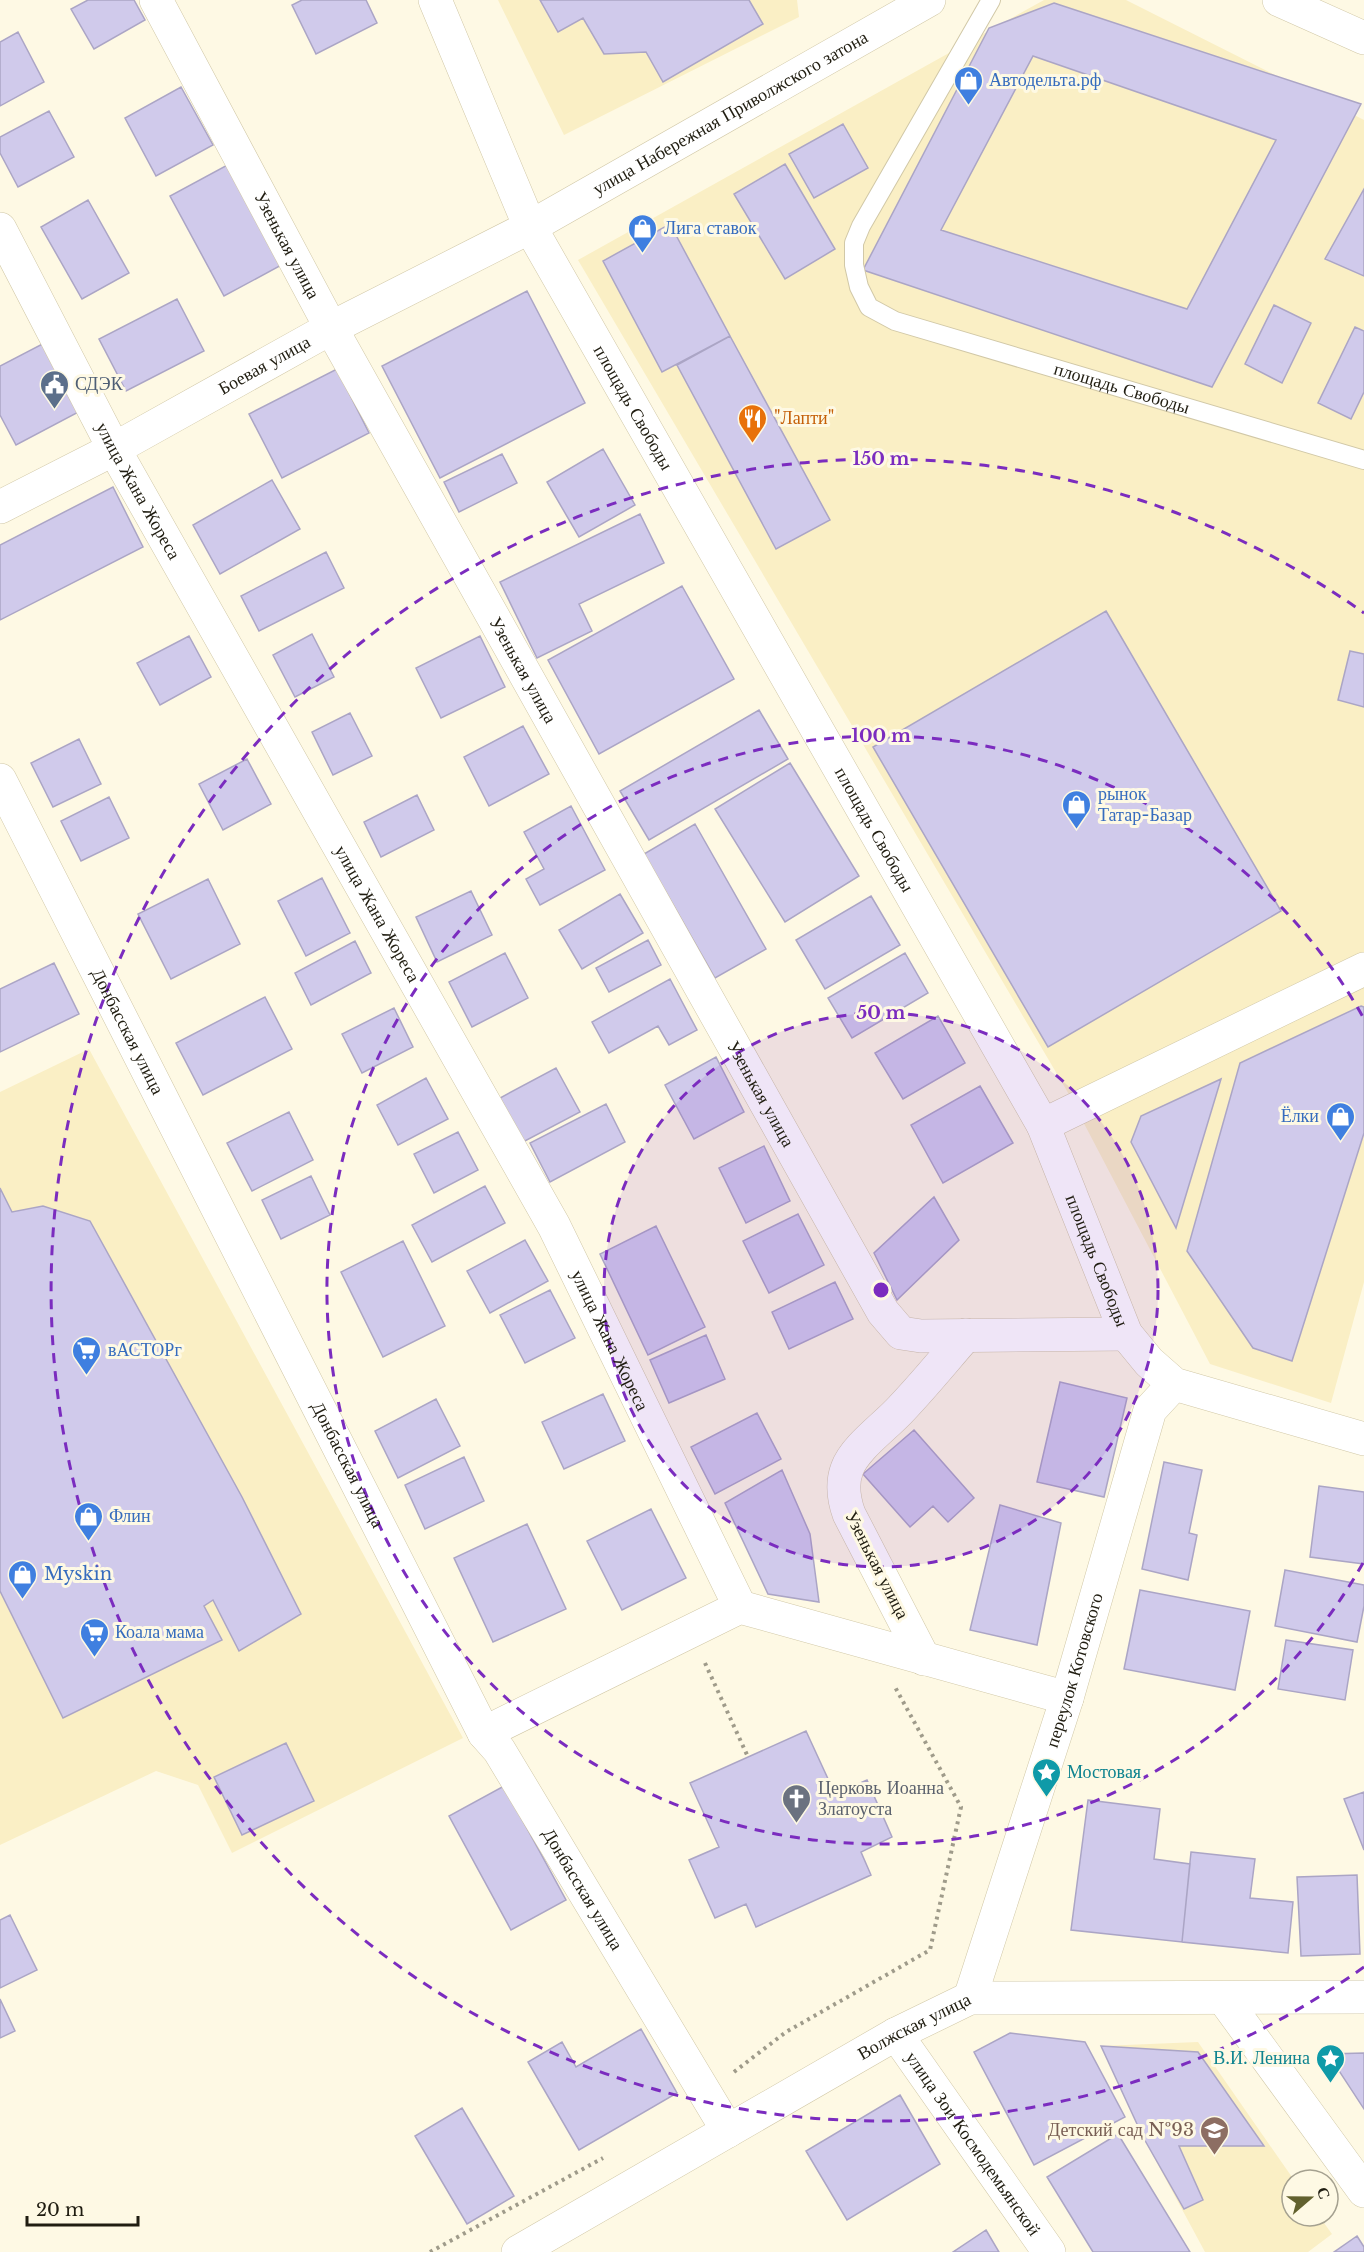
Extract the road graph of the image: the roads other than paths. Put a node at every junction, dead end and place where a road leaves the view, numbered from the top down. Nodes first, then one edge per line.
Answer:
1 (156, 0) edge
2 (435, 0) edge
3 (929, 0) edge
4 (991, 0) edge
5 (1280, 0) edge
6 (1364, 38) edge
7 (530, 227) junction
8 (0, 229) edge
9 (330, 328) junction
10 (114, 449) junction
11 (1364, 460) edge
12 (0, 507) edge
13 (0, 780) edge
14 (1364, 969) edge
15 (1043, 1125) junction
16 (1126, 1334) junction
17 (966, 1335) junction
18 (1174, 1384) junction
19 (1364, 1439) edge
20 (740, 1607) junction
21 (924, 1659) junction
22 (1067, 1698) junction
23 (484, 1733) junction
24 (970, 1998) junction
25 (1364, 1998) edge
26 (1224, 1999) junction
27 (896, 2034) junction
28 (728, 2130) junction
29 (1364, 2191) edge
30 (518, 2252) edge
31 (1049, 2252) edge

1 - 9 street, Узенькая улица
2 - 7 street, площадь Свободы
3 - 7 street, улица Набережная Приволжского затона
4 - 11 lane, площадь Свободы
5 - 6 street
7 - 9 street, Боевая улица
7 - 15 street, площадь Свободы
8 - 10 street, улица Жана Жореса
9 - 10 street, Боевая улица
9 - 17 street, Узенькая улица
10 - 12 street, Боевая улица
10 - 20 street, улица Жана Жореса
13 - 23 street, Донбасская улица
14 - 15 street
15 - 16 street, площадь Свободы
16 - 17 street
16 - 18 street, площадь Свободы
17 - 21 street, Узенькая улица
18 - 19 street, площадь Свободы
18 - 22 street, переулок Котовского
20 - 21 street
20 - 23 street
21 - 22 street
22 - 24 street, переулок Котовского
23 - 28 street, Донбасская улица
24 - 26 street, Волжская улица
24 - 27 street, Волжская улица
25 - 26 street, Волжская улица
26 - 29 street
27 - 28 street, Волжская улица
27 - 31 street, улица Зои Космодемьянской
28 - 30 street, Волжская улица

